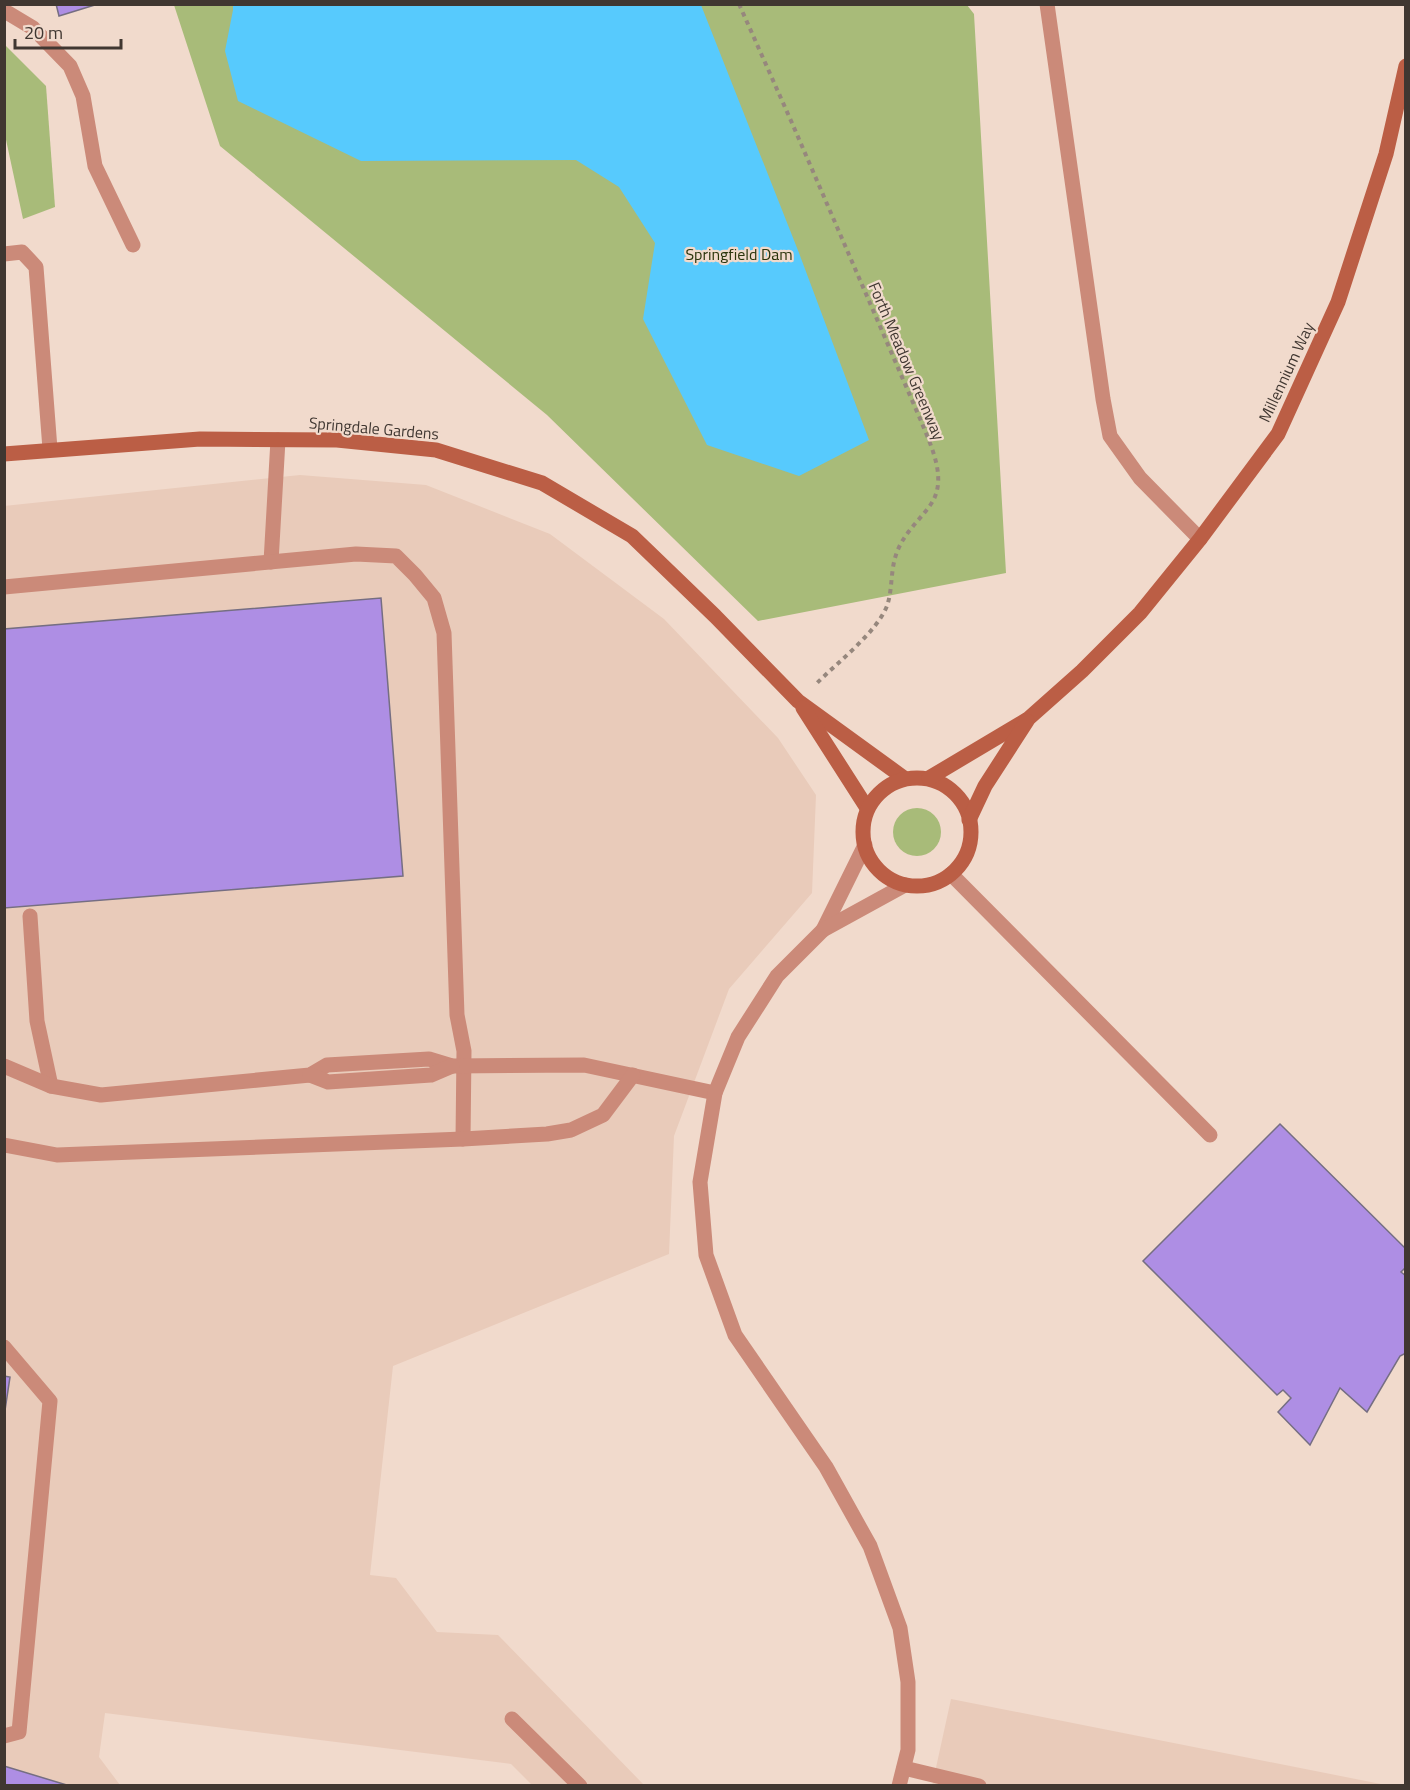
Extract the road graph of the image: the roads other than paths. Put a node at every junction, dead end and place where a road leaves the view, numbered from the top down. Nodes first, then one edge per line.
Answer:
1 (1047, 4) edge
2 (4, 13) edge
3 (1406, 66) edge
4 (133, 246) dead end
5 (4, 254) edge
6 (278, 440) junction
7 (50, 449) junction
8 (4, 454) edge
9 (1200, 539) junction
10 (271, 562) junction
11 (4, 587) edge
12 (798, 701) junction
13 (1029, 719) junction
14 (904, 778) junction
15 (929, 778) junction
16 (867, 808) junction
17 (969, 820) junction
18 (865, 845) junction
19 (951, 874) junction
20 (905, 885) junction
21 (30, 916) dead end
22 (823, 930) junction
23 (4, 1066) edge
24 (458, 1066) junction
25 (633, 1075) junction
26 (51, 1086) junction
27 (715, 1093) junction
28 (1210, 1135) dead end
29 (463, 1139) junction
30 (4, 1145) edge
31 (4, 1347) edge
32 (512, 1719) dead end
33 (4, 1736) edge
34 (904, 1768) junction
35 (580, 1785) edge
36 (899, 1785) edge
37 (979, 1785) edge

1 - 9 street
2 - 4 street
3 - 9 street, Millennium Way
5 - 7 street
6 - 7 street, Springdale Gardens
6 - 10 street
6 - 12 street, Springdale Gardens
7 - 8 street, Springdale Gardens
9 - 13 street, Millennium Way
10 - 11 street
10 - 24 street
12 - 14 street, Springdale Gardens
12 - 16 street, Springdale Gardens
13 - 15 street, Millennium Way
13 - 17 street, Millennium Way
14 - 15 street
14 - 16 street
15 - 17 street
16 - 18 street
17 - 19 street
18 - 20 street
18 - 22 street
19 - 20 street
19 - 28 street
20 - 22 street
21 - 26 street
22 - 27 street
23 - 26 street
24 - 25 street
24 - 26 street
24 - 29 street
25 - 27 street
25 - 29 street
27 - 34 street
29 - 30 street
31 - 33 street
32 - 35 street
34 - 36 street
34 - 37 street

